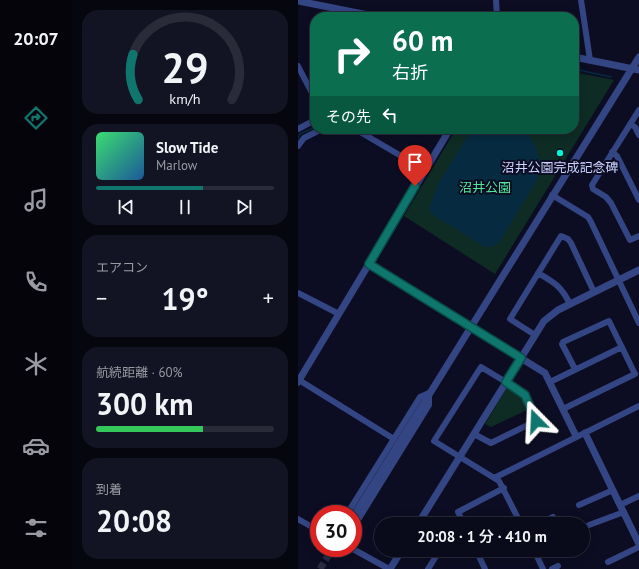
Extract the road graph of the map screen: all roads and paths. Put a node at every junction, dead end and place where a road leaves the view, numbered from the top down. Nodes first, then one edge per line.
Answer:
1 (496, 0) edge
2 (581, 0) edge
3 (298, 1) edge
4 (353, 12) edge
5 (497, 12) edge
6 (639, 57) edge
7 (579, 58) edge
8 (590, 60) junction
9 (298, 66) edge
10 (635, 69) edge
11 (310, 89) edge
12 (639, 110) edge
13 (310, 123) edge
14 (630, 124) junction
15 (298, 129) edge
16 (312, 134) edge
17 (364, 134) edge
18 (447, 134) edge
19 (639, 134) edge
20 (298, 146) edge
21 (612, 152) junction
22 (425, 170) junction
23 (552, 195) junction
24 (639, 200) edge
25 (639, 236) edge
26 (369, 264) junction
27 (639, 270) edge
28 (538, 273) junction
29 (619, 280) junction
30 (594, 292) junction
31 (298, 293) edge
32 (570, 304) junction
33 (339, 314) junction
34 (639, 323) edge
35 (470, 327) junction
36 (535, 334) junction
37 (622, 347) junction
38 (521, 358) junction
39 (575, 369) junction
40 (298, 381) edge
41 (506, 382) junction
42 (550, 382) junction
43 (429, 393) junction
44 (639, 406) edge
45 (563, 409) junction
46 (585, 433) junction
47 (474, 434) junction
48 (576, 436) junction
49 (394, 439) junction
50 (459, 457) junction
51 (494, 478) junction
52 (504, 488) junction
53 (613, 490) junction
54 (639, 496) edge
55 (353, 505) edge
56 (360, 505) edge
57 (578, 505) dead end
58 (620, 505) junction
59 (624, 512) junction
60 (362, 513) edge
61 (422, 517) edge
62 (459, 517) edge
63 (518, 517) edge
64 (298, 519) edge
65 (310, 525) edge
66 (590, 526) edge
67 (639, 544) edge
68 (639, 548) edge
69 (362, 554) edge
70 (398, 557) edge
71 (436, 557) edge
72 (479, 557) edge
73 (537, 557) edge
74 (608, 562) dead end
75 (390, 569) edge
76 (428, 569) edge
77 (485, 569) edge
78 (543, 569) edge

1 - 5 street
2 - 8 street
3 - 4 street
6 - 10 street
7 - 8 street
8 - 10 street
9 - 11 street
10 - 23 street
12 - 14 street
13 - 15 street
14 - 19 street
14 - 21 street
16 - 20 street
17 - 22 street
18 - 22 street
21 - 24 street
21 - 25 street
22 - 26 street
23 - 29 street
23 - 35 street
26 - 33 street
26 - 35 street
27 - 29 street
28 - 30 street
28 - 32 street
28 - 36 street
29 - 30 street
29 - 34 street
30 - 32 street
31 - 33 street
32 - 36 street
33 - 40 street
35 - 38 street
35 - 43 street
36 - 38 street
37 - 39 street
37 - 39 street
37 - 45 street
38 - 41 street
38 - 42 street
39 - 42 street
40 - 49 street
41 - 47 street
41 - 47 street
41 - 50 street
42 - 45 street
43 - 49 street
43 - 56 street
43 - 60 street
44 - 46 street
45 - 48 street
46 - 48 street
46 - 53 street
47 - 50 street
48 - 51 street
49 - 55 street
50 - 51 street
50 - 61 street
51 - 52 street
52 - 62 street
52 - 63 street
53 - 57 street
53 - 58 street
54 - 58 street
58 - 59 street
59 - 66 street
59 - 67 street
64 - 65 street
68 - 74 street
69 - 75 street
70 - 75 street
71 - 76 street
72 - 77 street
73 - 78 street

